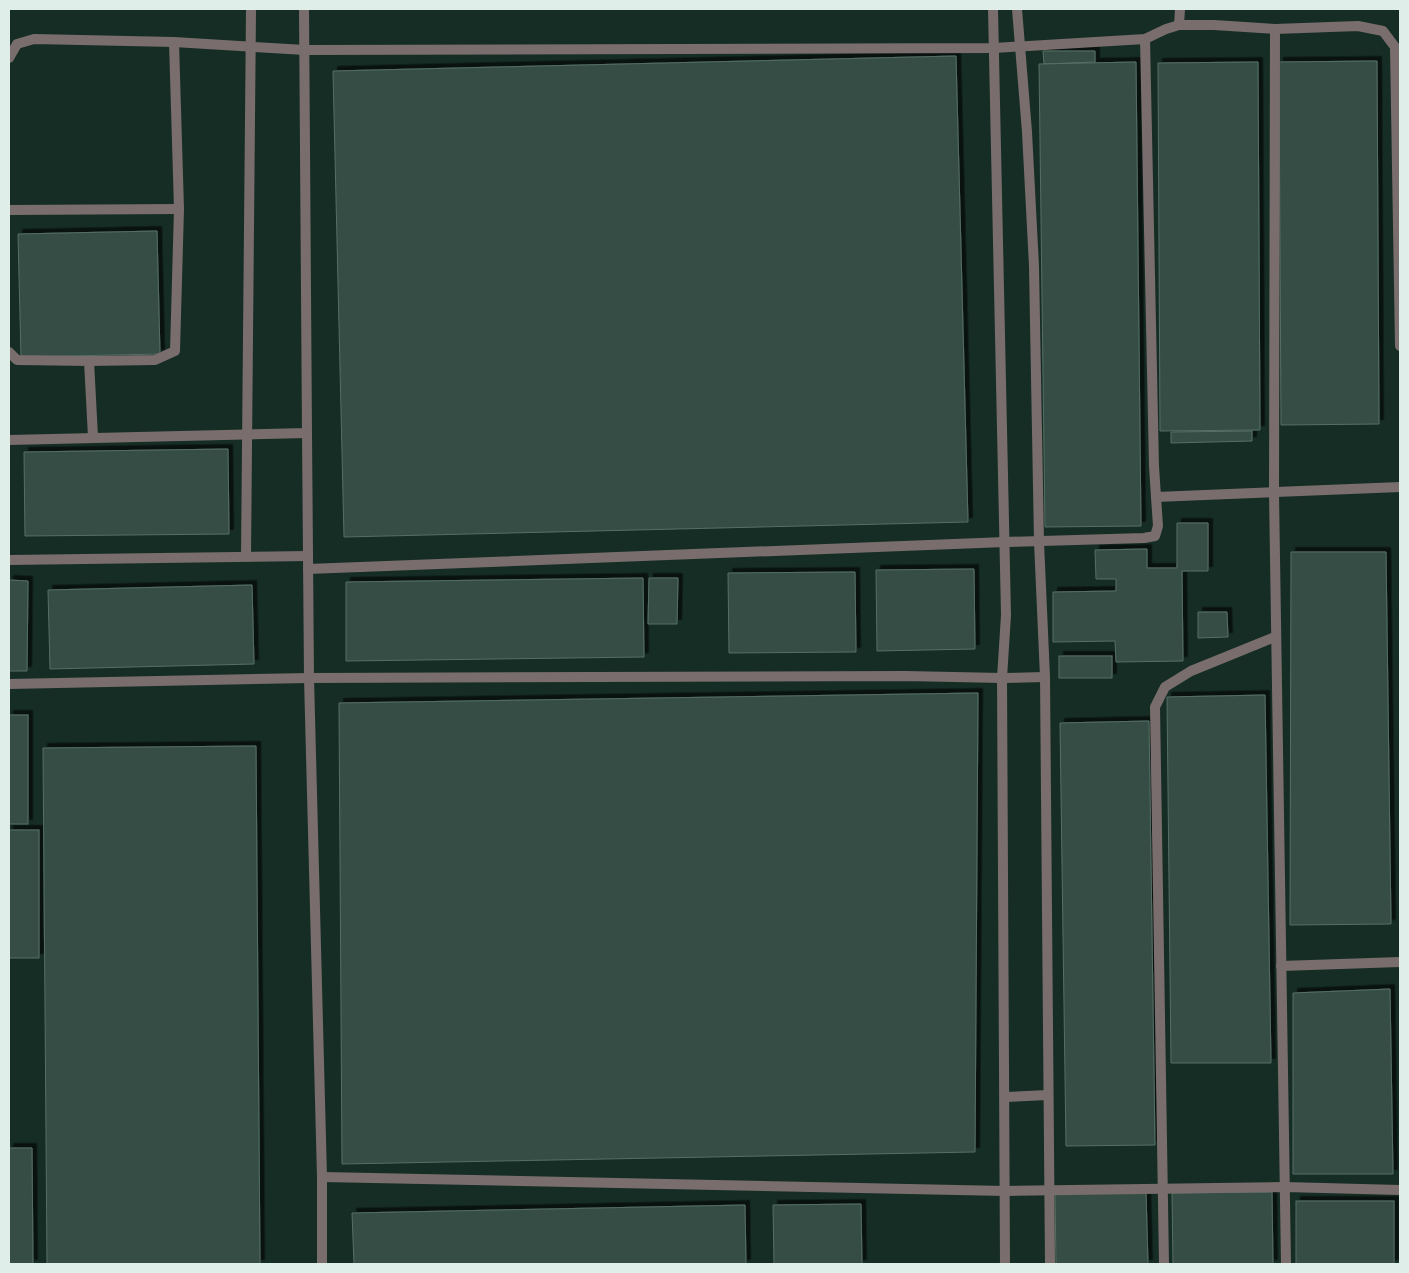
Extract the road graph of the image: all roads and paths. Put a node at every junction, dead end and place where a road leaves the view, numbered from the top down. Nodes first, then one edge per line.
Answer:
1 (251, 9) edge
2 (304, 9) edge
3 (993, 9) edge
4 (1017, 9) edge
5 (1180, 9) edge
6 (1179, 25) junction
7 (1275, 29) junction
8 (1145, 39) junction
9 (174, 42) junction
10 (1020, 45) junction
11 (252, 48) junction
12 (994, 48) junction
13 (305, 50) junction
14 (9, 58) edge
15 (179, 209) junction
16 (9, 210) edge
17 (1400, 346) edge
18 (9, 352) edge
19 (89, 361) junction
20 (246, 433) junction
21 (307, 433) junction
22 (93, 437) junction
23 (9, 440) edge
24 (1400, 487) edge
25 (1274, 493) junction
26 (1156, 497) junction
27 (1005, 542) junction
28 (1039, 542) junction
29 (246, 556) junction
30 (308, 556) junction
31 (9, 560) edge
32 (308, 569) junction
33 (1275, 637) junction
34 (1045, 677) junction
35 (309, 678) junction
36 (1002, 678) junction
37 (9, 684) edge
38 (1400, 962) edge
39 (1281, 966) junction
40 (1044, 1096) junction
41 (1010, 1097) junction
42 (322, 1178) junction
43 (1285, 1187) junction
44 (1163, 1189) junction
45 (1048, 1190) junction
46 (1400, 1190) edge
47 (1006, 1191) junction
48 (322, 1264) edge
49 (1005, 1264) edge
50 (1050, 1264) edge
51 (1164, 1264) edge
52 (1286, 1264) edge

1 - 11 lane
2 - 13 lane
3 - 12 lane
4 - 10 lane
5 - 6 lane
6 - 7 lane
6 - 8 lane
7 - 17 lane
7 - 25 lane
8 - 10 lane
8 - 26 lane
9 - 11 lane
9 - 14 lane
9 - 15 lane
10 - 12 lane
10 - 28 lane
11 - 13 lane
11 - 20 lane
12 - 13 lane
12 - 27 lane
13 - 21 lane
15 - 16 lane
15 - 19 lane
18 - 19 lane
19 - 22 lane
20 - 21 lane
20 - 22 lane
20 - 29 lane
21 - 30 lane
22 - 23 lane
24 - 25 lane
25 - 26 lane
25 - 33 lane
26 - 28 lane
27 - 28 lane
27 - 32 lane
27 - 36 lane
28 - 34 lane
29 - 30 lane
29 - 31 lane
30 - 32 lane
32 - 35 lane
33 - 39 lane
33 - 44 lane
34 - 36 lane
34 - 40 lane
35 - 36 lane
35 - 37 lane
35 - 42 lane
36 - 41 lane
38 - 39 lane
39 - 43 lane
40 - 41 lane
40 - 45 lane
41 - 47 lane
42 - 47 lane
42 - 48 lane
43 - 44 lane
43 - 46 lane
43 - 52 lane
44 - 45 lane
44 - 51 lane
45 - 47 lane
45 - 50 lane
47 - 49 lane

